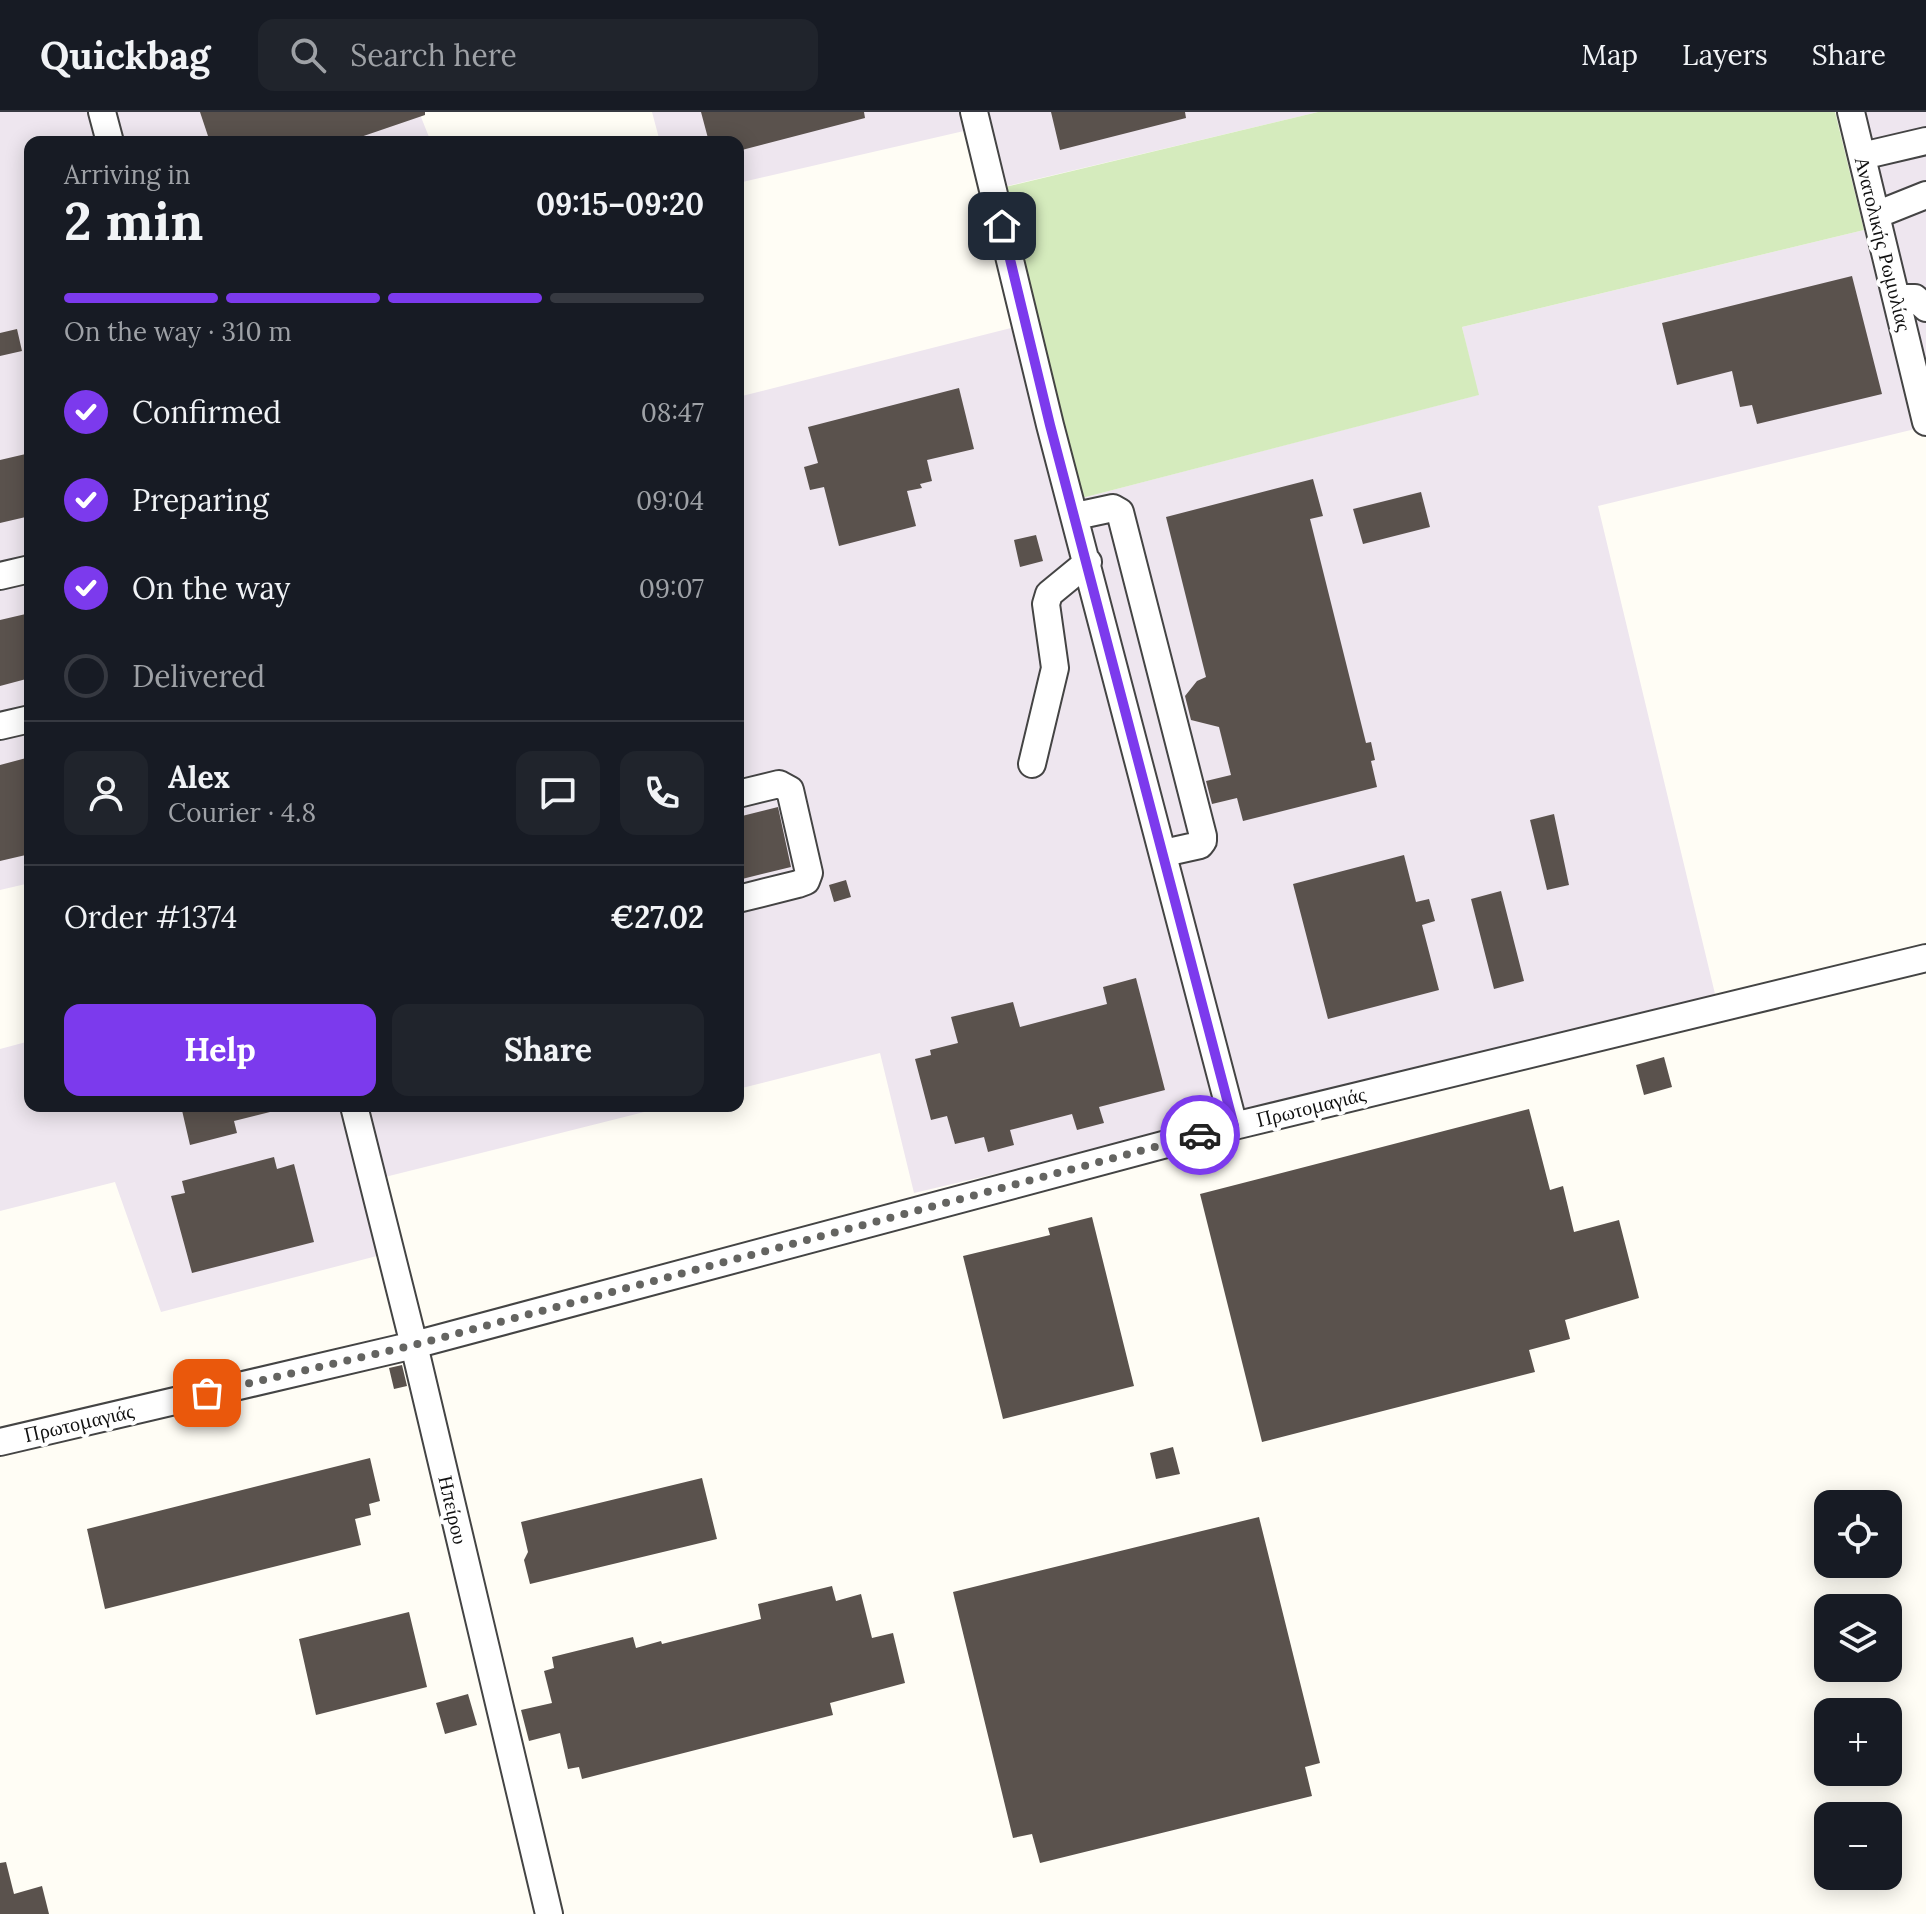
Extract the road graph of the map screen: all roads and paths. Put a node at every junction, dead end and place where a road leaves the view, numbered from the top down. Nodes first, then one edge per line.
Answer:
1 (102, 112) edge
2 (974, 112) edge
3 (1851, 112) edge
4 (108, 136) edge
5 (1926, 141) edge
6 (1862, 156) junction
7 (1926, 195) edge
8 (1876, 215) junction
9 (1896, 298) junction
10 (1926, 308) edge
11 (1926, 422) edge
12 (1076, 516) junction
13 (1088, 562) junction
14 (24, 570) edge
15 (0, 576) edge
16 (24, 720) edge
17 (0, 726) edge
18 (1032, 764) dead end
19 (744, 793) edge
20 (1164, 853) junction
21 (744, 898) edge
22 (1926, 958) edge
23 (356, 1112) edge
24 (1234, 1126) junction
25 (414, 1345) junction
26 (0, 1442) edge
27 (549, 1914) edge

1 - 4 street
2 - 12 street
3 - 6 street, Ανατολικής Ρωμυλίας
5 - 6 street
6 - 8 street, Ανατολικής Ρωμυλίας
7 - 8 street
8 - 9 street, Ανατολικής Ρωμυλίας
9 - 10 street
9 - 11 street, Ανατολικής Ρωμυλίας
12 - 13 street
12 - 20 street
13 - 18 street
13 - 20 street
14 - 15 street
16 - 17 street
19 - 21 street
20 - 24 street
22 - 24 street, Πρωτομαγιάς
23 - 25 street, Ηπείρου
24 - 25 street, Πρωτομαγιάς
25 - 26 street, Πρωτομαγιάς
25 - 27 street, Ηπείρου

